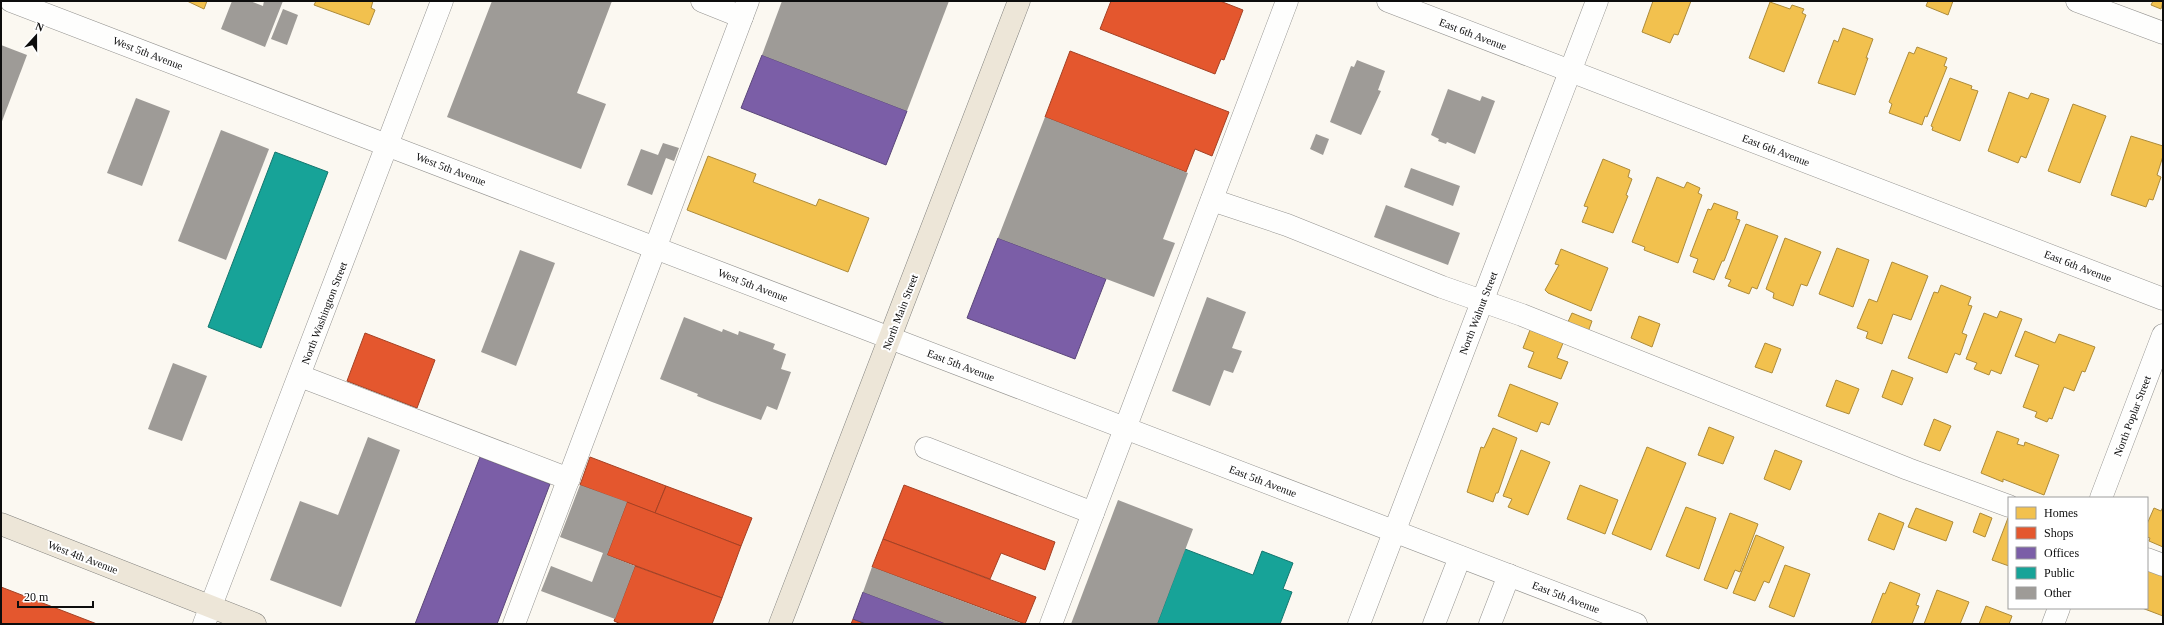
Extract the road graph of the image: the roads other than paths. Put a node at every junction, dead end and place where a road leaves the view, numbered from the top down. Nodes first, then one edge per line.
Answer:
1 (11, 1) edge
2 (442, 1) edge
3 (702, 1) edge
4 (1019, 1) edge
5 (1288, 1) edge
6 (1388, 1) edge
7 (1597, 1) edge
8 (2077, 1) edge
9 (745, 9) edge
10 (2163, 33) edge
11 (1570, 71) junction
12 (388, 145) junction
13 (1212, 200) junction
14 (655, 248) junction
15 (2163, 299) edge
16 (1483, 301) junction
17 (2163, 335) edge
18 (890, 338) junction
19 (300, 376) junction
20 (1125, 427) junction
21 (926, 448) dead end
22 (568, 479) junction
23 (2101, 497) edge
24 (2008, 506) edge
25 (1093, 513) junction
26 (1, 524) edge
27 (1394, 532) junction
28 (1460, 557) junction
29 (2148, 559) edge
30 (2163, 565) edge
31 (1509, 575) junction
32 (2059, 609) edge
33 (208, 615) edge
34 (255, 624) edge
35 (514, 624) edge
36 (780, 624) edge
37 (1051, 624) edge
38 (1359, 624) edge
39 (1434, 624) edge
40 (1490, 624) edge
41 (1636, 624) edge
42 (2053, 624) edge

1 - 12 street, West 5th Avenue
2 - 12 street, North Washington Street
3 - 9 street
4 - 18 main road, North Main Street
5 - 13 street
6 - 11 street, East 6th Avenue
7 - 11 street, North Walnut Street
8 - 10 street
9 - 14 street
11 - 15 street, East 6th Avenue
11 - 16 street, North Walnut Street
12 - 14 street, West 5th Avenue
12 - 19 street, North Washington Street
13 - 16 street
13 - 20 street
14 - 18 street, West 5th Avenue
14 - 22 street
16 - 24 street
16 - 27 street, North Walnut Street
17 - 23 street, North Poplar Street
18 - 20 street, East 5th Avenue
18 - 36 main road, North Main Street
19 - 22 street
19 - 33 street, North Washington Street
20 - 25 street
20 - 27 street, East 5th Avenue
21 - 25 street
22 - 35 street
25 - 37 street
26 - 33 main road, West 4th Avenue
27 - 28 street, East 5th Avenue
27 - 38 street, North Walnut Street
28 - 31 street, East 5th Avenue
28 - 39 street
29 - 30 street
31 - 40 street
31 - 41 street, East 5th Avenue
32 - 42 street
33 - 34 main road, West 4th Avenue

